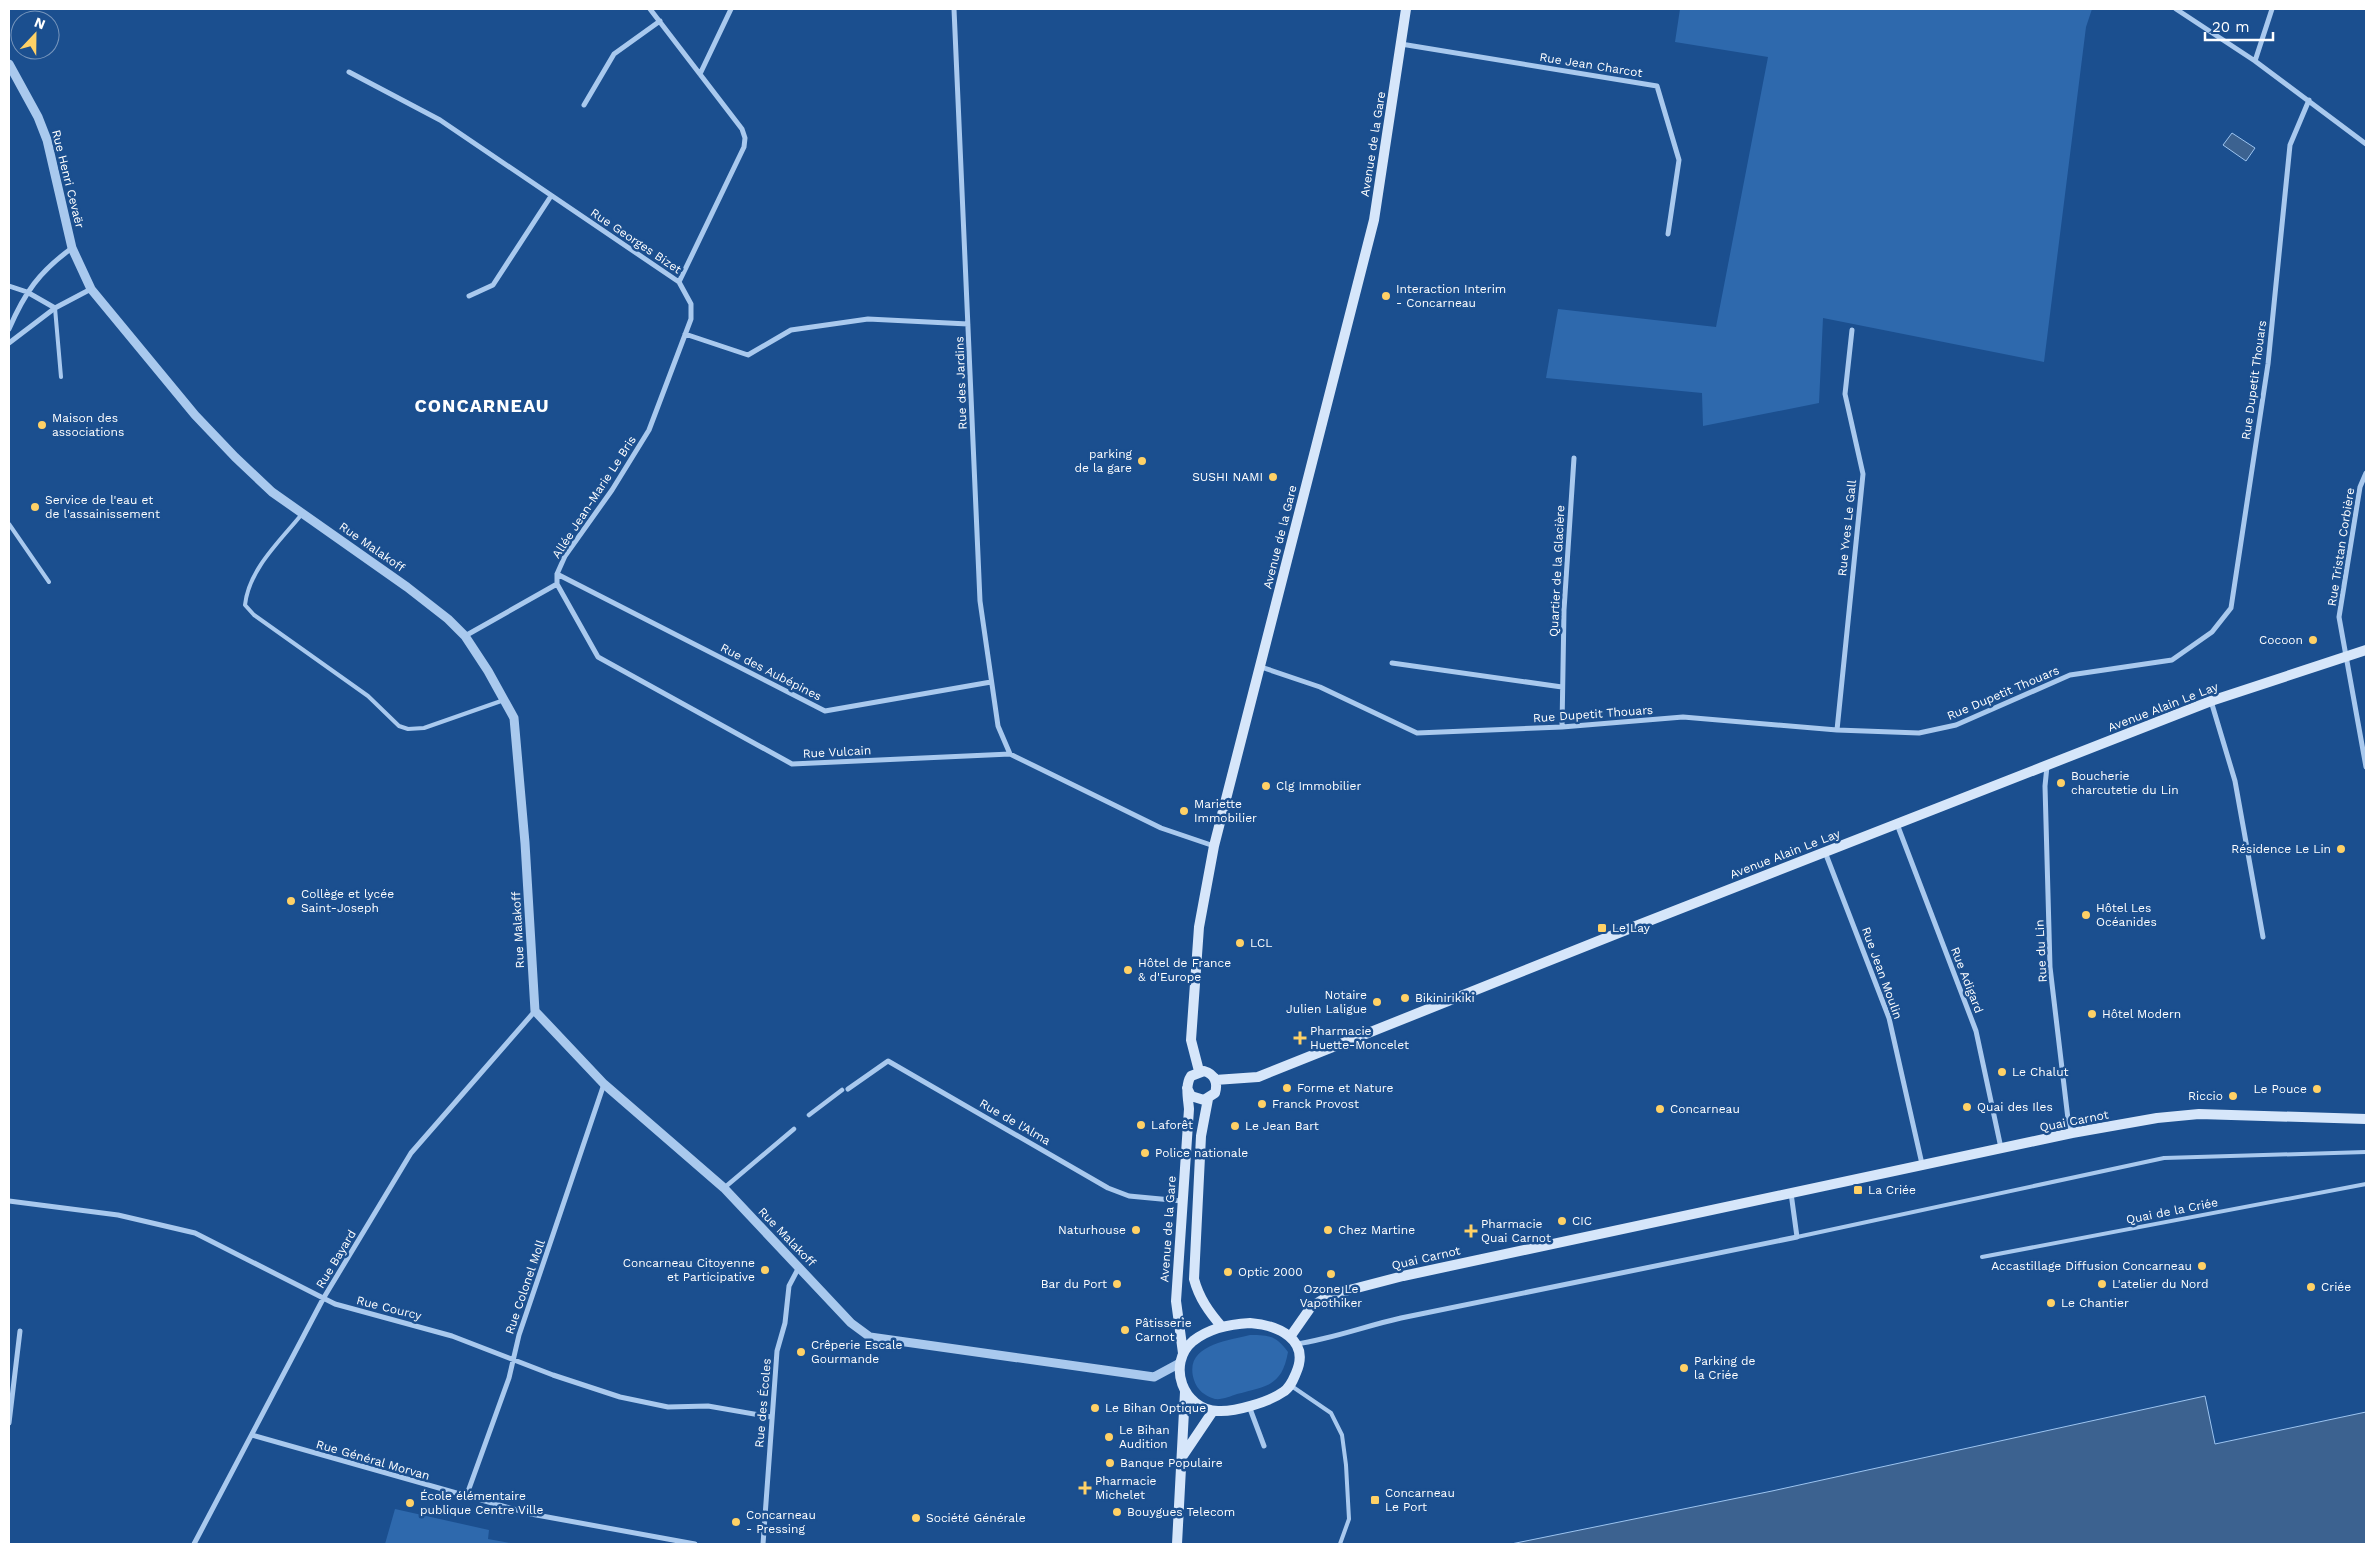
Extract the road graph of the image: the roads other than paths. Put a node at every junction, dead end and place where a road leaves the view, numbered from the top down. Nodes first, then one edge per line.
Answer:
1 (650, 9) edge
2 (731, 9) edge
3 (954, 9) edge
4 (1406, 9) edge
5 (2176, 9) edge
6 (2272, 9) edge
7 (660, 21) junction
8 (1401, 44) junction
9 (2255, 61) junction
10 (9, 64) edge
11 (349, 72) dead end
12 (700, 74) junction
13 (2309, 100) junction
14 (584, 104) dead end
15 (2366, 144) edge
16 (551, 196) junction
17 (1668, 234) dead end
18 (72, 248) junction
19 (679, 282) junction
20 (9, 286) edge
21 (91, 289) junction
22 (27, 292) junction
23 (469, 296) dead end
24 (55, 308) junction
25 (968, 324) junction
26 (9, 329) edge
27 (1852, 330) dead end
28 (685, 334) junction
29 (9, 343) edge
30 (61, 377) dead end
31 (1574, 458) dead end
32 (2366, 473) edge
33 (302, 514) junction
34 (9, 524) edge
35 (557, 574) junction
36 (49, 582) dead end
37 (557, 584) junction
38 (465, 636) junction
39 (2366, 650) edge
40 (2346, 655) junction
41 (1392, 664) dead end
42 (1261, 667) junction
43 (991, 682) junction
44 (1562, 686) junction
45 (504, 700) junction
46 (2211, 701) junction
47 (1562, 727) junction
48 (1837, 730) junction
49 (1010, 754) junction
50 (2048, 766) junction
51 (2366, 768) edge
52 (1897, 824) junction
53 (1214, 846) junction
54 (1824, 852) junction
55 (2263, 937) dead end
56 (535, 1011) junction
57 (1198, 1071) junction
58 (1215, 1080) junction
59 (604, 1084) junction
60 (1187, 1088) junction
61 (848, 1089) dead end
62 (842, 1090) dead end
63 (1208, 1099) junction
64 (809, 1115) dead end
65 (2366, 1119) edge
66 (794, 1129) dead end
67 (2072, 1133) junction
68 (2001, 1148) junction
69 (2366, 1152) edge
70 (1922, 1164) junction
71 (2366, 1184) edge
72 (724, 1188) junction
73 (1791, 1193) junction
74 (9, 1201) edge
75 (1182, 1201) junction
76 (1797, 1237) junction
77 (1982, 1257) dead end
78 (799, 1267) junction
79 (323, 1299) junction
80 (1222, 1327) junction
81 (20, 1331) dead end
82 (1293, 1340) junction
83 (1182, 1358) junction
84 (512, 1359) junction
85 (1290, 1385) junction
86 (1184, 1392) junction
87 (1249, 1405) junction
88 (1213, 1410) junction
89 (771, 1417) junction
90 (9, 1423) edge
91 (252, 1435) junction
92 (1264, 1446) dead end
93 (1182, 1457) junction
94 (466, 1497) junction
95 (194, 1544) edge
96 (695, 1544) edge
97 (763, 1544) edge
98 (1176, 1544) edge
99 (1340, 1544) edge

1 - 7 street, Rue Georges Bizet
2 - 12 street
3 - 25 street, Rue des Jardins
4 - 8 main road, Avenue de la Gare
5 - 9 street
6 - 9 street
7 - 12 street, Rue Georges Bizet
7 - 14 street
8 - 17 street, Rue Jean Charcot
8 - 42 main road, Avenue de la Gare
9 - 13 street
10 - 18 street, Rue Henri Cevaër
11 - 16 street, Rue Georges Bizet
12 - 19 street, Rue Georges Bizet
13 - 15 street
13 - 48 street, Rue Dupetit Thouars
16 - 19 street, Rue Georges Bizet
16 - 23 street
18 - 21 street, Rue Malakoff
18 - 22 street
19 - 28 street, Allée Jean-Marie Le Bris
20 - 22 street
21 - 24 street
21 - 33 street, Rue Malakoff
22 - 24 street
22 - 26 street
24 - 29 street
24 - 30 lane
25 - 28 street
25 - 43 street, Rue des Jardins
27 - 48 street, Rue Yves Le Gall
28 - 35 street, Allée Jean-Marie Le Bris
31 - 44 street, Quartier de la Glacière
32 - 40 street, Rue Tristan Corbière
33 - 38 street, Rue Malakoff
33 - 45 lane
34 - 36 lane
35 - 37 street, Allée Jean-Marie Le Bris
35 - 43 street, Rue des Aubépines
37 - 38 street
37 - 49 street, Rue Vulcain
38 - 45 street, Rue Malakoff
39 - 40 main road, Avenue Alain Le Lay
40 - 46 main road, Avenue Alain Le Lay
40 - 51 street, Rue Tristan Corbière
41 - 44 street
42 - 47 street, Rue Dupetit Thouars
42 - 53 main road, Avenue de la Gare
43 - 49 street, Rue des Jardins
44 - 47 street, Quartier de la Glacière
45 - 56 street, Rue Malakoff
46 - 50 main road, Avenue Alain Le Lay
46 - 55 street
47 - 48 street, Rue Dupetit Thouars
49 - 53 street, Rue Vulcain
50 - 52 main road, Avenue Alain Le Lay
50 - 67 street, Rue du Lin
52 - 54 main road, Avenue Alain Le Lay
52 - 68 street, Rue Adigard
53 - 57 main road, Avenue de la Gare
54 - 58 main road, Avenue Alain Le Lay
54 - 70 street, Rue Jean Moulin
56 - 59 street, Rue Malakoff
56 - 79 street, Rue Bayard
57 - 58 main road
57 - 60 main road
58 - 63 main road
59 - 72 street, Rue Malakoff
59 - 84 street, Rue Colonel Moll
60 - 63 main road
60 - 75 main road, Avenue de la Gare
61 - 75 street, Rue de l'Alma
62 - 64 street
63 - 80 main road
65 - 67 main road, Quai Carnot
66 - 72 street
67 - 68 main road, Quai Carnot
68 - 70 main road, Quai Carnot
69 - 76 lane
70 - 73 main road, Quai Carnot
71 - 77 lane, Quai de la Criée
72 - 78 street, Rue Malakoff
73 - 76 street
73 - 82 main road, Quai Carnot
74 - 79 street, Rue Courcy
75 - 83 main road, Avenue de la Gare
76 - 82 street
78 - 83 street, Rue Malakoff
78 - 89 street, Rue des Écoles
79 - 84 street, Rue Courcy
79 - 91 street, Rue Bayard
80 - 82 main road
80 - 83 main road
81 - 90 street
82 - 85 main road
83 - 86 main road
84 - 89 street, Rue Courcy
84 - 94 street, Rue Colonel Moll
85 - 87 main road
85 - 99 lane
86 - 88 main road
86 - 93 main road
87 - 88 main road
87 - 92 street
88 - 93 main road
89 - 97 street, Rue des Écoles
91 - 94 street, Rue Général Morvan
91 - 95 street, Rue Bayard
93 - 98 main road
94 - 96 street, Rue Général Morvan

